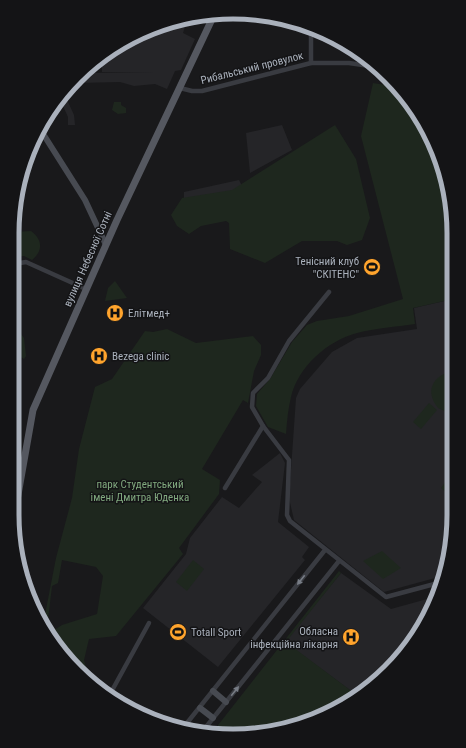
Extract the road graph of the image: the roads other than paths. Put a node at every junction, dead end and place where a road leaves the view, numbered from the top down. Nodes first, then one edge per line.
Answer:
1 (211, 20) edge
2 (311, 33) edge
3 (311, 63) junction
4 (366, 66) edge
5 (180, 88) junction
6 (43, 134) edge
7 (106, 245) junction
8 (19, 263) edge
9 (86, 289) junction
10 (329, 292) dead end
11 (263, 426) junction
12 (225, 488) dead end
13 (19, 489) edge
14 (325, 550) junction
15 (339, 561) junction
16 (436, 584) edge
17 (149, 623) dead end
18 (112, 691) edge
19 (213, 691) junction
20 (226, 702) junction
21 (200, 708) junction
22 (213, 718) junction
23 (186, 724) edge
24 (206, 727) edge

1 - 5 main road, вулиця Небесної Сотні
2 - 3 street
3 - 4 street, Рибальський провулок
3 - 5 street, Рибальський провулок
5 - 7 main road, вулиця Небесної Сотні
6 - 7 street
7 - 9 main road, вулиця Небесної Сотні
8 - 9 street
9 - 13 main road, вулиця Небесної Сотні
10 - 11 street
11 - 12 street
11 - 14 street
14 - 15 street
14 -> 19 street
15 - 16 street
20 -> 15 street
17 - 18 street
19 - 20 street
19 - 21 street
20 - 22 street
21 - 22 street
21 - 23 street
22 - 24 street

